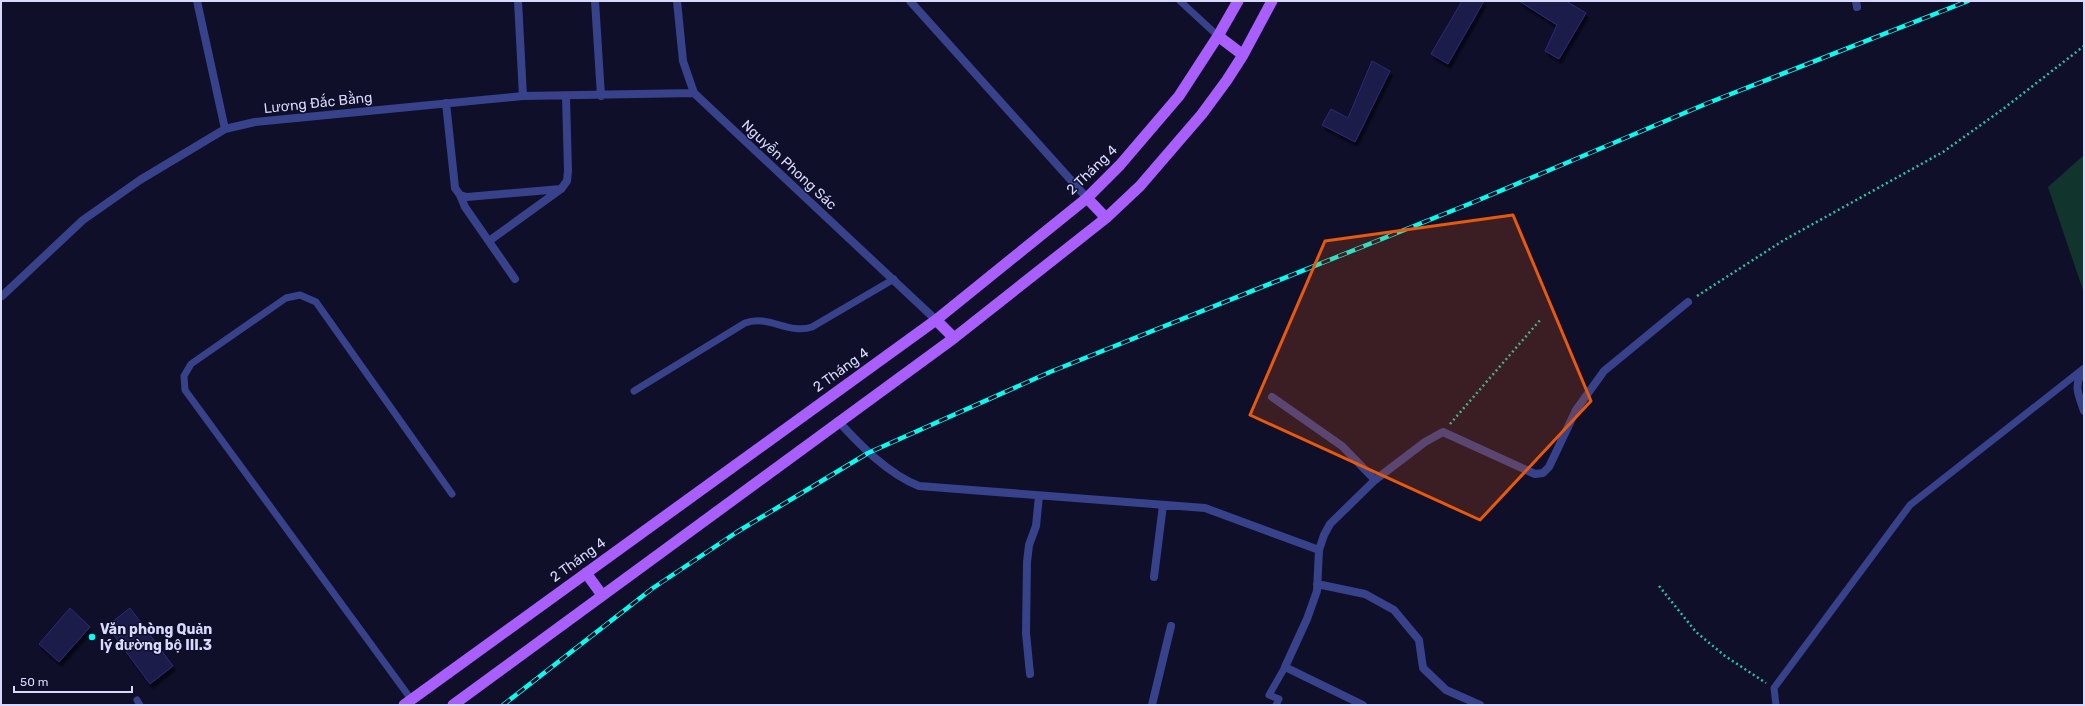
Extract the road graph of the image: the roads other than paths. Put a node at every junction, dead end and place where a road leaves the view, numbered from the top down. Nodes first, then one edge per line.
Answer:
1 (197, 1) edge
2 (518, 1) edge
3 (595, 1) edge
4 (677, 1) edge
5 (910, 1) edge
6 (1180, 1) edge
7 (1238, 1) edge
8 (1272, 1) edge
9 (1218, 36) junction
10 (1243, 55) junction
11 (694, 93) junction
12 (523, 96) junction
13 (566, 96) junction
14 (601, 96) junction
15 (446, 103) junction
16 (225, 129) junction
17 (561, 189) junction
18 (460, 195) junction
19 (1087, 198) junction
20 (1106, 218) junction
21 (489, 241) junction
22 (515, 279) dead end
23 (894, 279) junction
24 (2, 296) dead end
25 (1688, 302) road end
26 (936, 320) junction
27 (954, 338) junction
28 (2084, 369) edge
29 (634, 391) dead end
30 (1272, 397) dead end
31 (2084, 411) edge
32 (838, 422) junction
33 (1374, 480) junction
34 (452, 494) dead end
35 (1039, 496) junction
36 (1163, 506) junction
37 (1319, 550) junction
38 (586, 573) junction
39 (1154, 577) dead end
40 (1317, 584) junction
41 (602, 595) junction
42 (1171, 626) dead end
43 (1285, 667) junction
44 (1030, 674) dead end
45 (410, 703) edge
46 (453, 705) edge
47 (1152, 705) edge
48 (1276, 705) edge
49 (1363, 705) edge
50 (1480, 705) edge
51 (1776, 705) edge

1 - 16 street
2 - 12 street
3 - 14 street
4 - 11 street, Nguyễn Phong Sác
5 - 19 street
6 - 9 lane
7 - 9 main road, 2 Tháng 4
8 - 10 main road
9 - 10 main road
9 - 19 main road, 2 Tháng 4
10 - 20 main road
11 - 14 street, Lương Đắc Bằng
11 - 23 street, Nguyễn Phong Sác
12 - 13 street, Lương Đắc Bằng
12 - 15 street, Lương Đắc Bằng
13 - 14 street, Lương Đắc Bằng
13 - 17 street
15 - 16 street, Lương Đắc Bằng
15 - 18 street
16 - 24 street, Lương Đắc Bằng
17 - 18 street
17 - 21 street
18 - 21 street
19 - 20 main road
19 - 26 main road, 2 Tháng 4
20 - 27 main road
21 - 22 street
23 - 26 street, Nguyễn Phong Sác
23 - 29 lane
25 - 33 street
26 - 27 main road
26 - 38 main road, 2 Tháng 4
27 - 32 main road
28 - 31 street
28 - 51 lane
30 - 33 street
32 - 35 street
32 - 41 main road
33 - 37 street
34 - 45 lane
35 - 36 street
35 - 44 street
36 - 37 street
36 - 39 street
37 - 40 street
38 - 41 main road
38 - 45 main road, 2 Tháng 4
40 - 43 street
40 - 50 street
41 - 46 main road
42 - 47 street
43 - 48 lane
43 - 49 street

